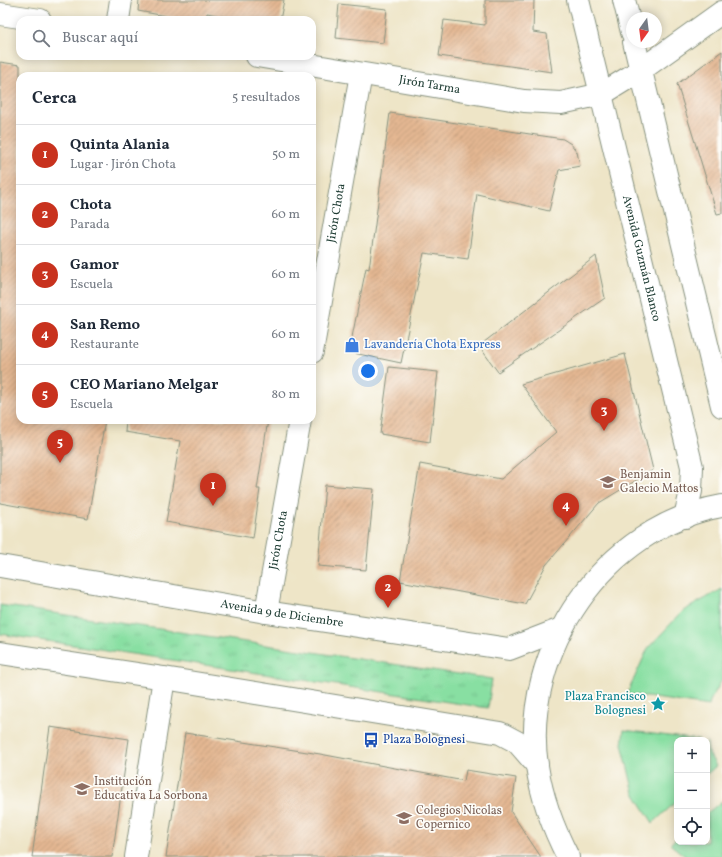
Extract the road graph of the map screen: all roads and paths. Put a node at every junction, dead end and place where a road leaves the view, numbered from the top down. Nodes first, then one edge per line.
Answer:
1 (121, 0) edge
2 (578, 0) edge
3 (624, 0) edge
4 (627, 12) edge
5 (722, 12) edge
6 (0, 14) edge
7 (16, 16) edge
8 (119, 16) edge
9 (636, 48) edge
10 (280, 60) edge
11 (641, 70) junction
12 (361, 74) junction
13 (602, 94) junction
14 (316, 329) edge
15 (722, 406) edge
16 (299, 424) edge
17 (722, 506) edge
18 (685, 517) junction
19 (0, 566) edge
20 (266, 612) junction
21 (561, 628) junction
22 (0, 654) edge
23 (164, 678) junction
24 (536, 765) junction
25 (136, 857) edge
26 (568, 857) edge

1 - 8 main road
2 - 13 main road, Avenida Guzmán Blanco
3 - 4 main road
5 - 11 main road, Jirón Tarma
6 - 7 main road
9 - 11 main road
10 - 12 main road, Jirón Tarma
11 - 13 main road, Jirón Tarma
11 - 15 main road
12 - 13 main road, Jirón Tarma
12 - 14 main road, Jirón Chota
13 - 18 main road, Avenida Guzmán Blanco
16 - 20 main road, Jirón Chota
17 - 18 main road
18 - 21 main road
19 - 20 main road, Avenida 9 de Diciembre
20 - 21 main road, Avenida 9 de Diciembre
21 - 24 main road
22 - 23 main road
23 - 24 main road
23 - 25 main road
24 - 26 main road

